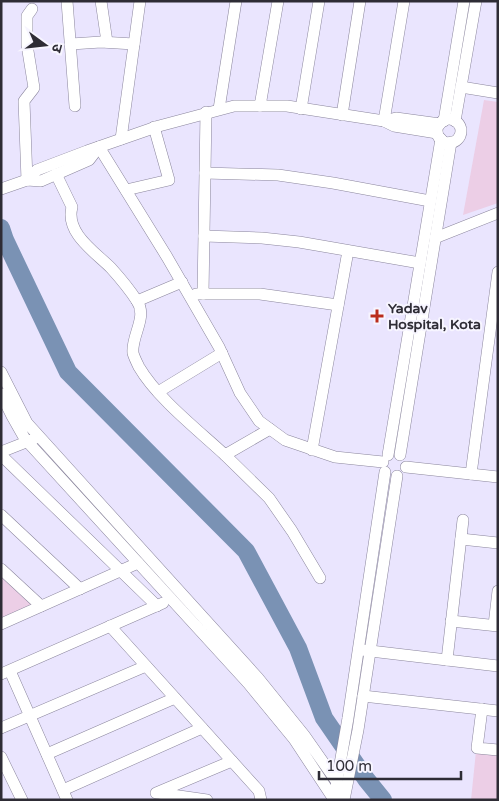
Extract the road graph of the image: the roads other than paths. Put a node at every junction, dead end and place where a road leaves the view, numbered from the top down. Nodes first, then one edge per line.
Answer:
1 (67, 1) edge
2 (101, 1) edge
3 (140, 1) edge
4 (236, 1) edge
5 (278, 1) edge
6 (319, 1) edge
7 (360, 1) edge
8 (404, 1) edge
9 (464, 1) edge
10 (476, 1) edge
11 (32, 9) dead end
12 (107, 42) junction
13 (72, 44) junction
14 (134, 44) junction
15 (461, 87) junction
16 (498, 93) edge
17 (75, 106) dead end
18 (260, 106) junction
19 (301, 108) junction
20 (219, 109) junction
21 (206, 112) junction
22 (342, 115) junction
23 (384, 121) junction
24 (154, 127) junction
25 (445, 130) junction
26 (121, 139) junction
27 (99, 146) junction
28 (205, 173) junction
29 (56, 174) junction
30 (27, 180) junction
31 (1, 189) edge
32 (126, 190) junction
33 (430, 201) junction
34 (498, 214) edge
35 (204, 236) junction
36 (435, 238) junction
37 (348, 251) junction
38 (420, 263) junction
39 (498, 272) edge
40 (182, 282) junction
41 (203, 294) junction
42 (189, 295) junction
43 (137, 301) junction
44 (338, 305) junction
45 (493, 347) edge
46 (222, 353) junction
47 (1, 372) edge
48 (158, 392) junction
49 (6, 400) edge
50 (270, 430) junction
51 (40, 437) junction
52 (28, 442) junction
53 (312, 450) junction
54 (1, 454) edge
55 (225, 455) junction
56 (400, 455) junction
57 (385, 463) junction
58 (406, 467) junction
59 (471, 474) junction
60 (397, 476) junction
61 (498, 477) edge
62 (1, 515) edge
63 (463, 520) dead end
64 (461, 539) junction
65 (498, 543) edge
66 (138, 563) junction
67 (1, 569) edge
68 (122, 571) junction
69 (320, 578) dead end
70 (80, 589) junction
71 (498, 591) edge
72 (183, 594) junction
73 (171, 600) junction
74 (41, 606) junction
75 (157, 606) junction
76 (452, 621) junction
77 (1, 624) edge
78 (110, 626) junction
79 (496, 626) edge
80 (364, 650) junction
81 (447, 660) junction
82 (146, 666) junction
83 (498, 666) edge
84 (5, 672) edge
85 (363, 696) junction
86 (175, 698) junction
87 (482, 709) junction
88 (498, 711) edge
89 (30, 716) junction
90 (1, 728) edge
91 (202, 728) junction
92 (498, 750) edge
93 (46, 754) junction
94 (1, 757) edge
95 (232, 761) junction
96 (5, 773) edge
97 (337, 782) junction
98 (65, 795) edge
99 (156, 796) edge
100 (339, 799) edge
101 (22, 800) edge
102 (207, 800) edge
103 (261, 800) edge

1 - 13 street
2 - 12 street
3 - 14 street
4 - 20 street
5 - 18 street
6 - 19 street
7 - 22 street
8 - 23 street
9 - 25 street
10 - 15 street
11 - 30 street
12 - 13 street
12 - 14 street
13 - 17 street
14 - 26 street
15 - 16 street
15 - 25 street
18 - 19 street
18 - 20 street
19 - 22 street
20 - 21 street
21 - 24 street
21 - 28 street
22 - 23 street
23 - 25 street
24 - 26 street
24 - 32 street
25 - 33 street
25 - 36 street
26 - 27 street
27 - 29 street
27 - 30 street
27 - 32 street
28 - 33 street
28 - 35 street
29 - 30 street
29 - 43 street
30 - 31 street
32 - 40 street
33 - 38 street
34 - 36 street
35 - 37 street
35 - 41 street
36 - 56 street
37 - 38 street
37 - 44 street
38 - 57 street
39 - 45 street
40 - 42 street
40 - 43 street
41 - 42 street
41 - 44 street
42 - 46 street
43 - 48 street
44 - 53 street
45 - 59 street
46 - 48 street
46 - 50 street
47 - 49 street
48 - 55 street
49 - 51 street
49 - 52 street
50 - 53 street
50 - 55 street
51 - 52 street
51 - 72 street
52 - 54 street
52 - 66 street
53 - 57 street
54 - 68 street
55 - 69 street
56 - 57 street
56 - 58 street
57 - 60 street
57 - 80 street
58 - 59 street
58 - 60 street
59 - 61 street
60 - 80 street
62 - 70 street
63 - 64 street
64 - 65 street
64 - 76 street
66 - 68 street
66 - 73 street
67 - 74 street
68 - 70 street
68 - 75 street
70 - 74 street
71 - 79 street
72 - 73 street
72 - 97 street
73 - 75 street
73 - 100 street
74 - 77 street
75 - 78 street
76 - 79 street
76 - 81 street
78 - 82 street
78 - 84 street
80 - 81 street
80 - 85 street
80 - 97 street
81 - 83 street
82 - 86 street
82 - 89 street
84 - 89 street
85 - 87 street
85 - 100 street
86 - 91 street
86 - 93 street
87 - 88 street
87 - 92 street
89 - 90 street
89 - 93 street
91 - 95 street
91 - 98 street
93 - 98 street
94 - 96 street
95 - 99 street
95 - 103 street
96 - 101 street
97 - 100 street
99 - 102 street

